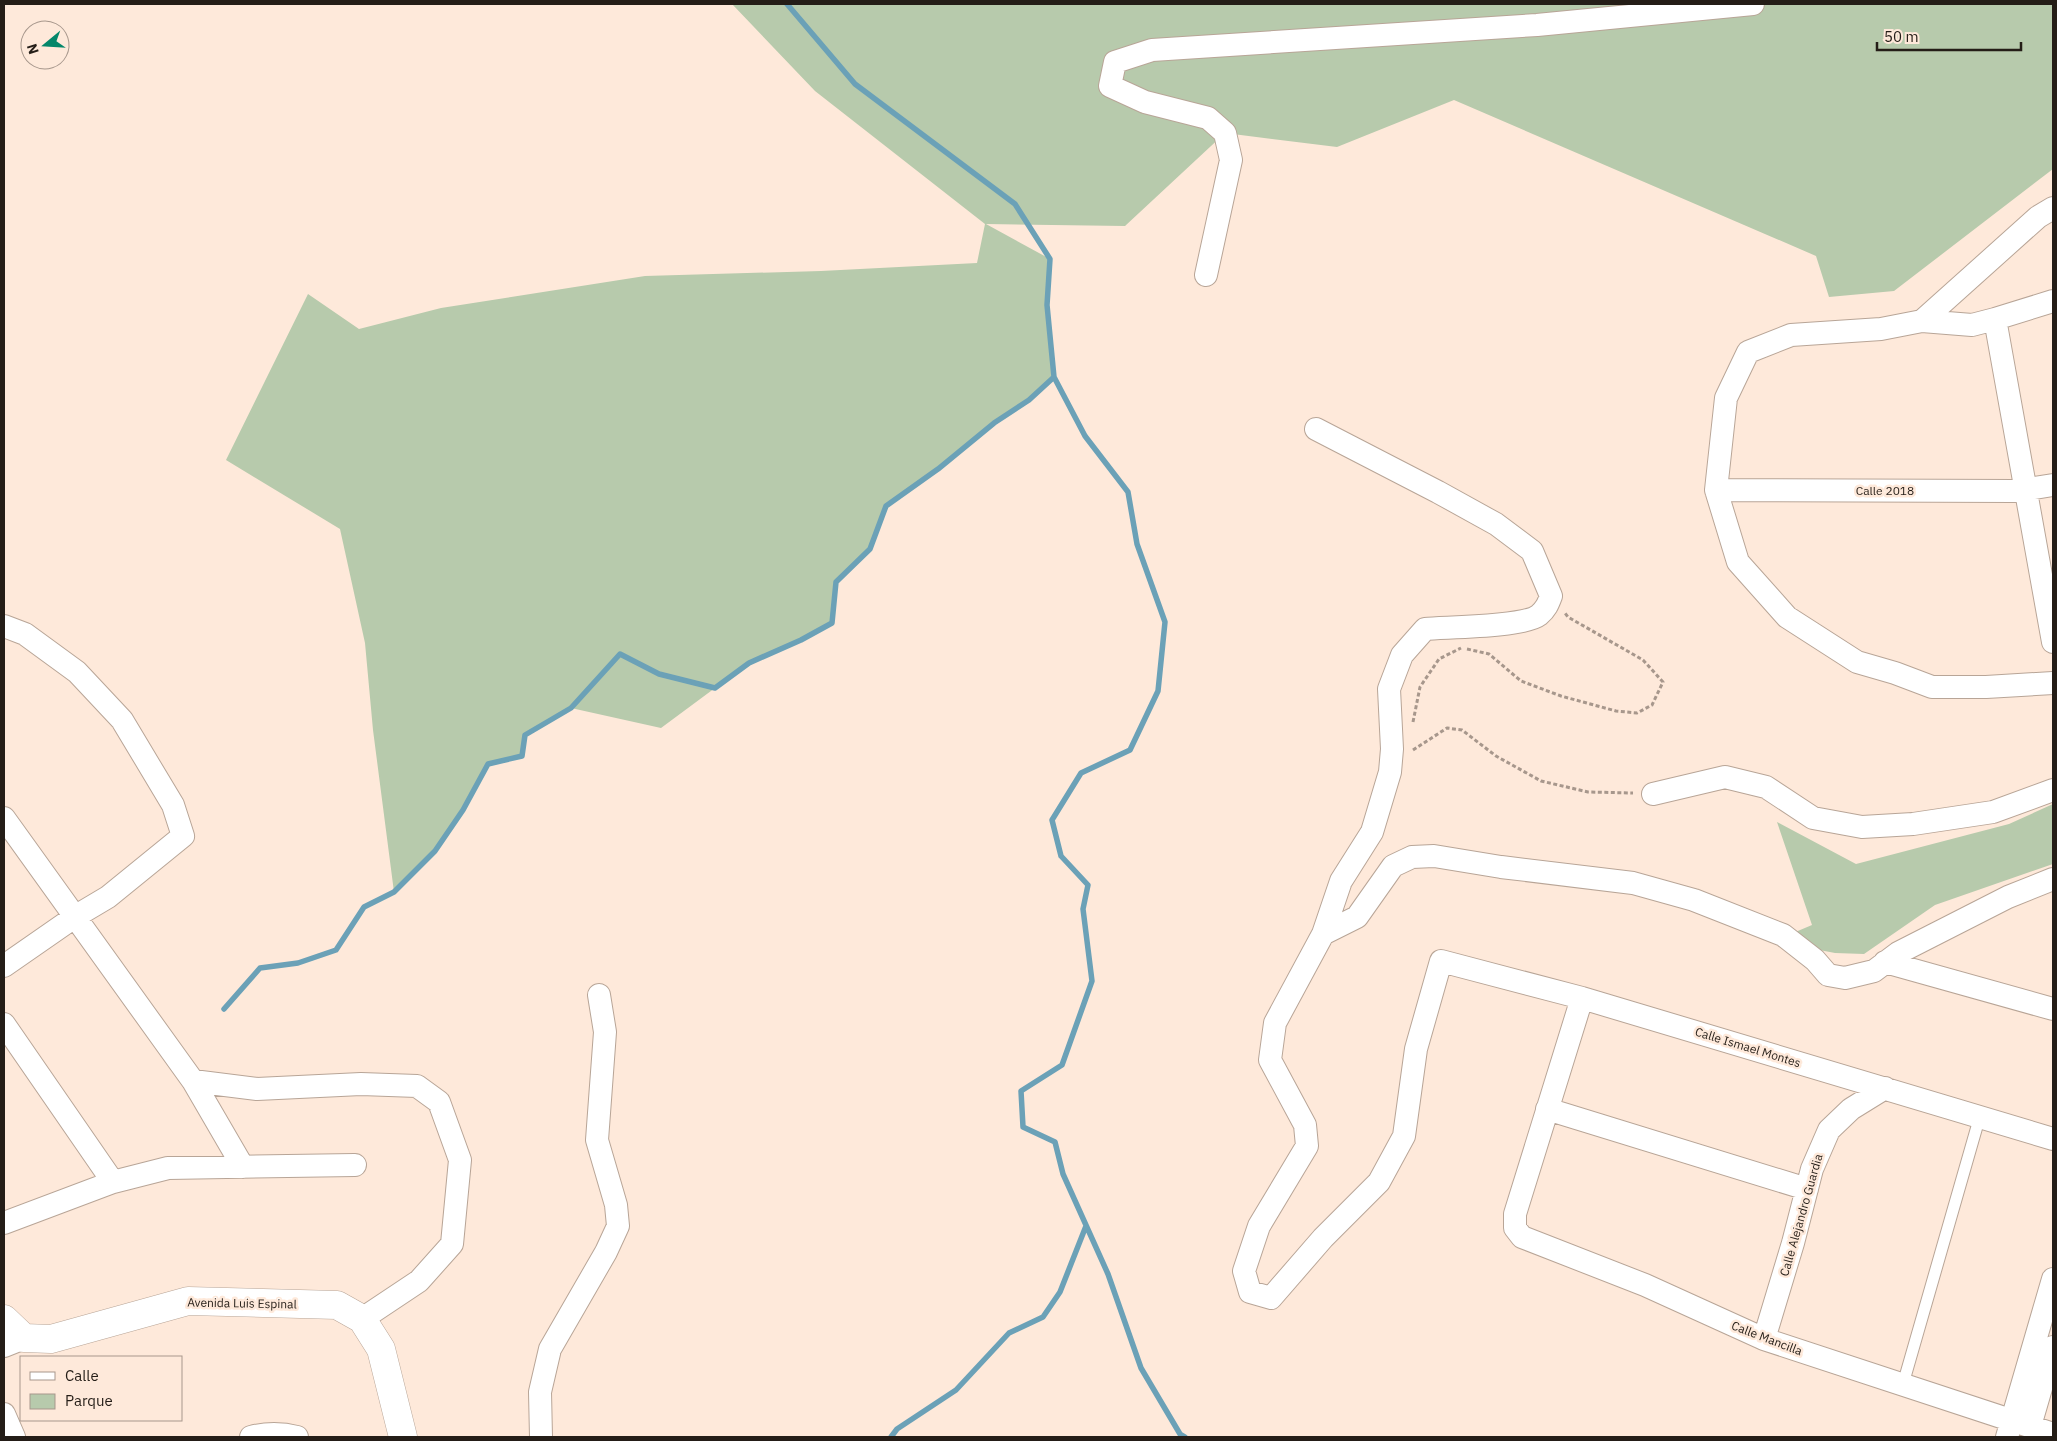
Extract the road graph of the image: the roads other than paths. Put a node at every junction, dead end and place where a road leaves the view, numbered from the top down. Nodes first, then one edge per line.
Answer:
1 (1753, 4) edge
2 (2053, 208) edge
3 (1206, 275) dead end
4 (2053, 300) edge
5 (1995, 319) junction
6 (1922, 322) junction
7 (1316, 429) dead end
8 (2053, 485) edge
9 (2026, 489) junction
10 (1716, 490) junction
11 (4, 626) edge
12 (2053, 642) edge
13 (2053, 682) edge
14 (2053, 790) edge
15 (1654, 794) road end
16 (4, 818) edge
17 (2053, 879) edge
18 (76, 916) junction
19 (1323, 934) junction
20 (1885, 962) junction
21 (4, 966) edge
22 (599, 995) dead end
23 (1582, 998) junction
24 (2053, 1009) edge
25 (4, 1024) edge
26 (192, 1081) junction
27 (1885, 1088) junction
28 (1547, 1110) junction
29 (1980, 1116) junction
30 (2053, 1139) edge
31 (355, 1165) dead end
32 (243, 1167) junction
33 (113, 1182) junction
34 (1807, 1189) junction
35 (4, 1223) edge
36 (2053, 1280) edge
37 (4, 1319) edge
38 (362, 1319) junction
39 (1764, 1339) junction
40 (2048, 1340) edge
41 (14, 1342) edge
42 (1904, 1384) junction
43 (4, 1414) edge
44 (2016, 1428) edge
45 (2053, 1434) edge
46 (14, 1437) edge
47 (251, 1437) edge
48 (297, 1437) edge
49 (404, 1437) edge
50 (541, 1437) edge

1 - 3 street
2 - 6 street
4 - 5 street
5 - 6 street
5 - 9 street
6 - 10 street
7 - 19 street
8 - 9 street, Calle 2018
9 - 10 street, Calle 2018
9 - 12 street
10 - 13 street
11 - 18 street
14 - 15 street
16 - 18 street
17 - 20 street
18 - 21 street
18 - 26 street
19 - 20 street
19 - 23 street, Calle Ismael Montes
20 - 24 street
22 - 50 street
23 - 27 street, Calle Ismael Montes
23 - 28 street
25 - 33 street
26 - 32 street
26 - 38 street
27 - 29 street, Calle Ismael Montes
27 - 34 street, Calle Alejandro Guardia
28 - 34 street
28 - 39 street, Calle Mancilla
29 - 30 street, Calle Ismael Montes
29 - 42 lane
31 - 32 street
32 - 33 street
33 - 35 street
34 - 39 street, Calle Alejandro Guardia
36 - 40 street
37 - 41 street, Avenida Luis Espinal
38 - 41 street, Avenida Luis Espinal
38 - 49 street, Avenida Luis Espinal
39 - 42 street, Calle Mancilla
40 - 44 street
42 - 44 street, Calle Mancilla
43 - 46 street
44 - 45 street, Calle Mancilla
47 - 48 street

